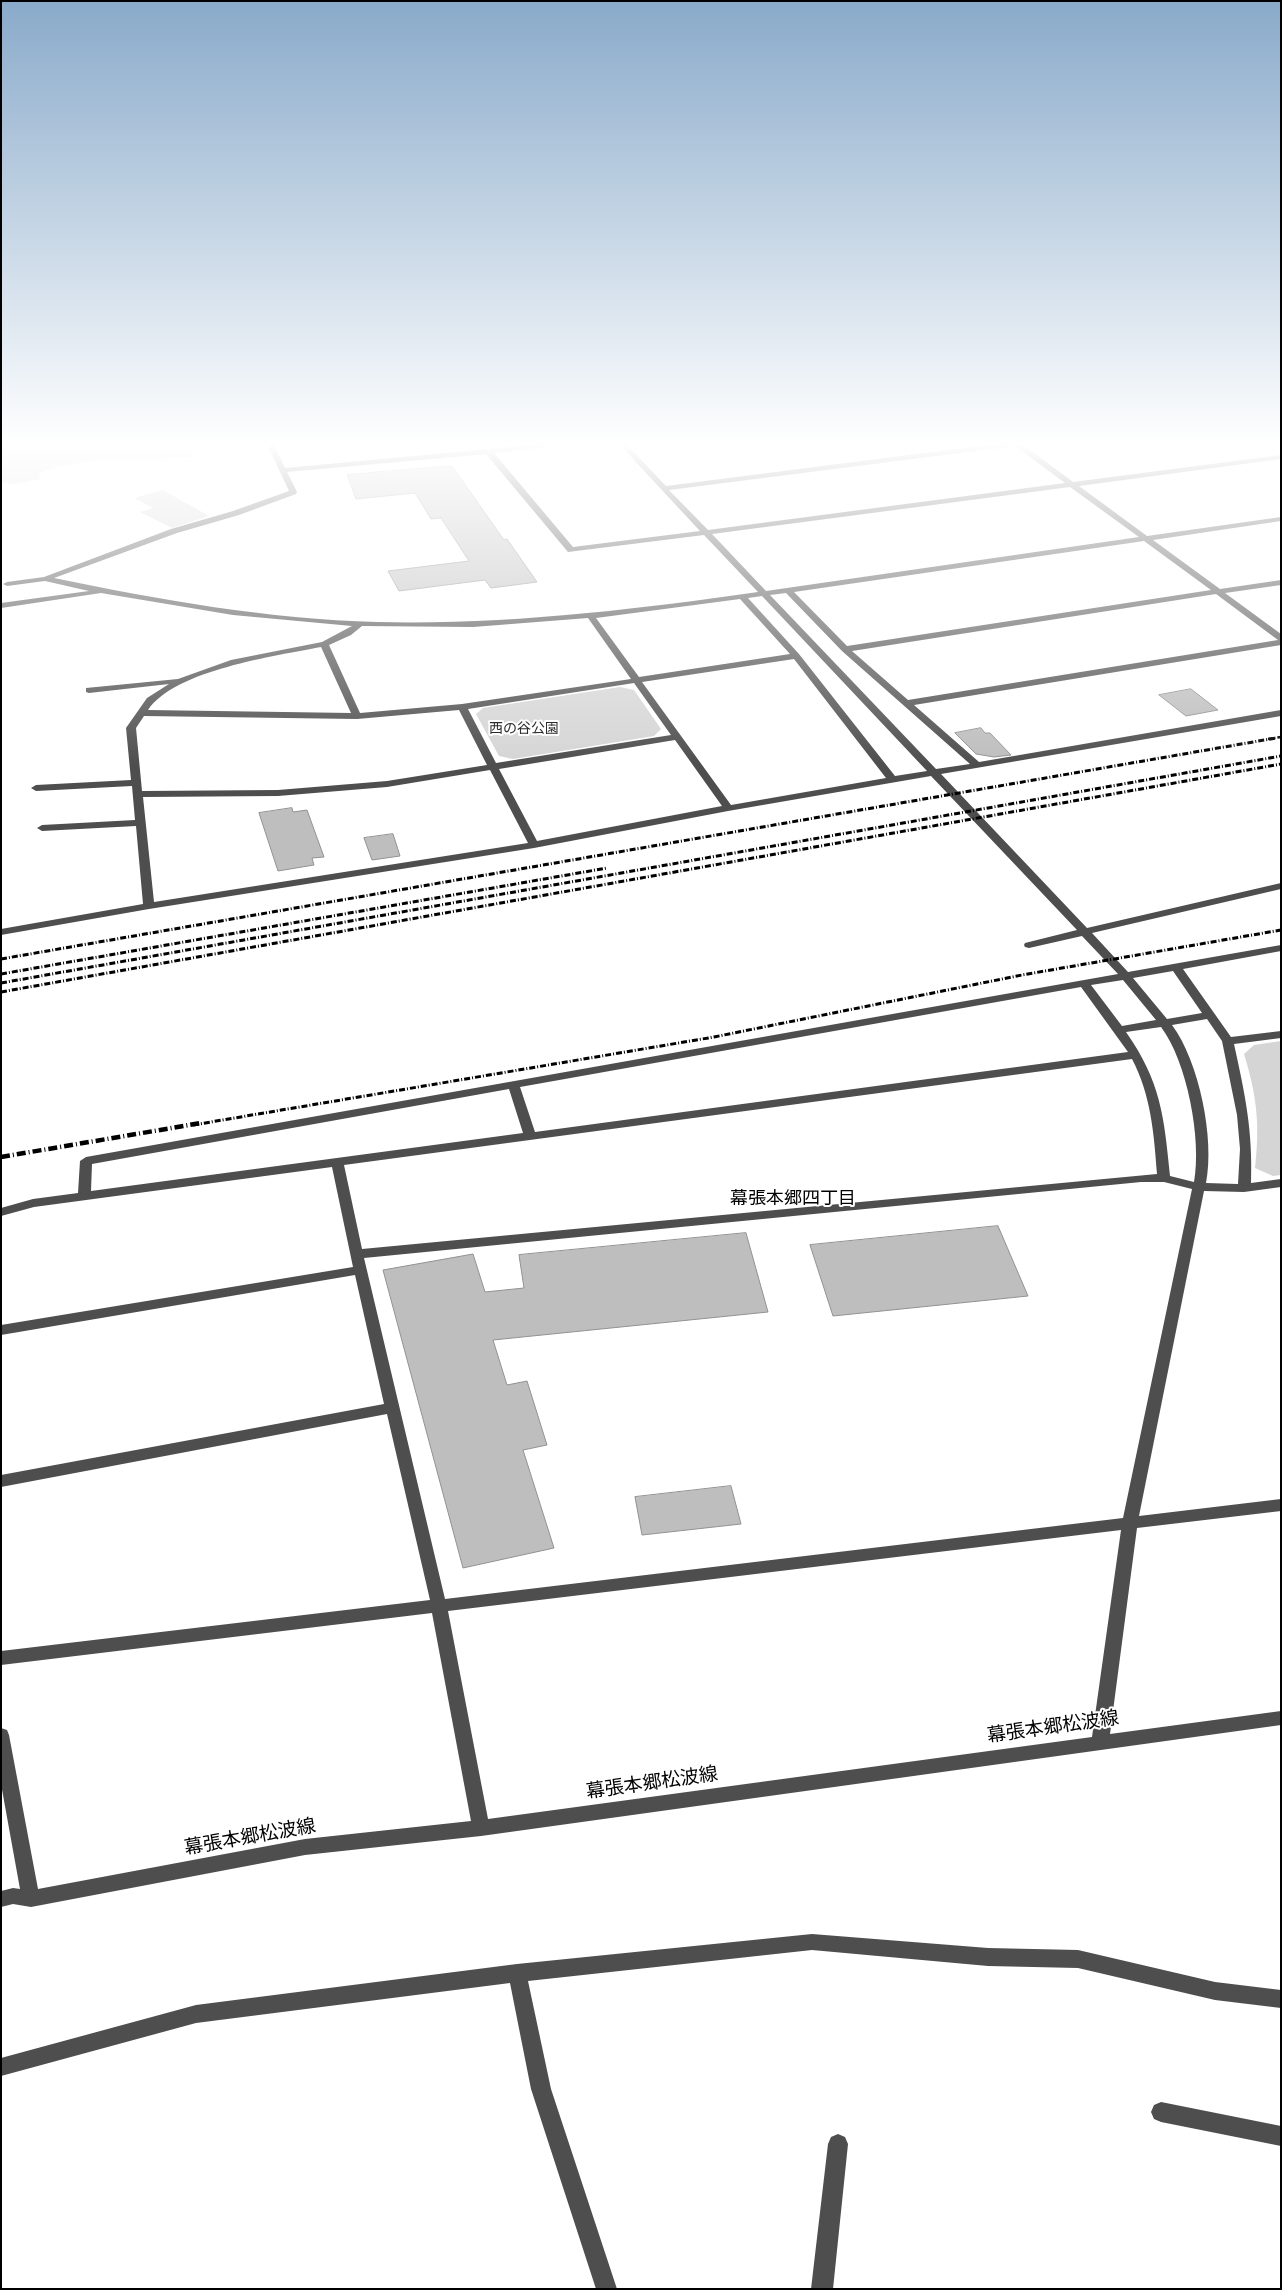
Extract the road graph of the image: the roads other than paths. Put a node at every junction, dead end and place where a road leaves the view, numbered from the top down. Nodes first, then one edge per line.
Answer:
1 (121, 551) edge
2 (724, 551) edge
3 (1057, 551) edge
4 (1162, 551) edge
5 (45, 579) junction
6 (1281, 582) edge
7 (4, 583) edge
8 (788, 590) junction
9 (102, 591) junction
10 (1217, 592) junction
11 (764, 593) junction
12 (742, 596) junction
13 (12, 604) junction
14 (1, 606) edge
15 (591, 616) junction
16 (360, 624) junction
17 (1281, 638) edge
18 (1281, 642) edge
19 (324, 644) junction
20 (845, 648) junction
21 (796, 656) junction
22 (636, 680) junction
23 (181, 681) junction
24 (89, 690) dead end
25 (906, 702) junction
26 (462, 707) junction
27 (1281, 713) edge
28 (140, 714) junction
29 (357, 716) junction
30 (676, 737) junction
31 (978, 766) junction
32 (494, 767) junction
33 (892, 780) junction
34 (137, 783) junction
35 (36, 788) dead end
36 (138, 794) junction
37 (728, 808) junction
38 (141, 823) junction
39 (42, 828) dead end
40 (534, 845) junction
41 (1281, 886) edge
42 (149, 906) junction
43 (1, 932) edge
44 (1029, 945) dead end
45 (1281, 948) edge
46 (1175, 966) junction
47 (1084, 984) junction
48 (1211, 1015) junction
49 (1118, 1030) junction
50 (1281, 1034) edge
51 (1228, 1041) junction
52 (1134, 1055) junction
53 (514, 1086) junction
54 (530, 1137) junction
55 (337, 1162) junction
56 (1164, 1178) junction
57 (1281, 1183) edge
58 (1198, 1187) junction
59 (1244, 1188) junction
60 (84, 1197) junction
61 (1, 1212) edge
62 (357, 1254) junction
63 (360, 1270) junction
64 (1, 1330) edge
65 (392, 1408) junction
66 (1, 1480) edge
67 (1281, 1505) edge
68 (1130, 1522) junction
69 (439, 1606) junction
70 (1, 1658) edge
71 (1281, 1718) edge
72 (1, 1735) edge
73 (1100, 1742) junction
74 (481, 1828) junction
75 (1, 1898) edge
76 (31, 1899) junction
77 (516, 1973) junction
78 (1281, 1999) edge
79 (1, 2067) edge
80 (1161, 2112) dead end
81 (1281, 2136) edge
82 (838, 2144) dead end
83 (607, 2289) edge
84 (822, 2289) edge

1 - 5 street
2 - 11 street
3 - 8 street
4 - 10 street
5 - 7 street
5 - 9 street
6 - 10 street
7 - 13 street
8 - 11 street
8 - 20 street
9 - 13 street
9 - 16 street
10 - 17 street
10 - 20 street
11 - 12 street
11 - 58 street
12 - 15 street
12 - 21 street
13 - 14 street
15 - 16 street
15 - 22 street
16 - 19 street
18 - 25 street
19 - 23 street
19 - 29 street
20 - 25 street
21 - 22 street
21 - 33 street
22 - 26 street
22 - 30 street
23 - 24 street
23 - 28 street
25 - 31 street
26 - 29 street
26 - 32 street
27 - 31 street
28 - 29 street
28 - 34 street
30 - 32 street
30 - 37 street
31 - 33 street
32 - 36 street
32 - 40 street
33 - 37 street
34 - 35 street
34 - 36 street
36 - 38 street
37 - 40 street
38 - 39 street
38 - 42 street
40 - 42 street
41 - 44 street
42 - 43 street
45 - 46 street
46 - 47 street
46 - 48 street
47 - 49 street
47 - 53 street
48 - 49 street
48 - 51 street
49 - 52 street
50 - 51 street
51 - 59 street
52 - 54 street
52 - 56 street
53 - 54 street
53 - 60 street
54 - 55 street
55 - 60 street
55 - 62 street
56 - 58 street
56 - 62 street
57 - 59 street
58 - 59 street
58 - 68 street
60 - 61 street
62 - 63 street
63 - 64 street
63 - 65 street
65 - 66 street
65 - 69 street
67 - 68 street
68 - 69 street
68 - 73 street
69 - 70 street
69 - 74 street
71 - 73 street, 幕張本郷松波線
72 - 76 street
73 - 74 street, 幕張本郷松波線
74 - 76 street, 幕張本郷松波線
75 - 76 street, 幕張本郷松波線
77 - 78 street
77 - 79 street
77 - 83 street
80 - 81 street
82 - 84 street

